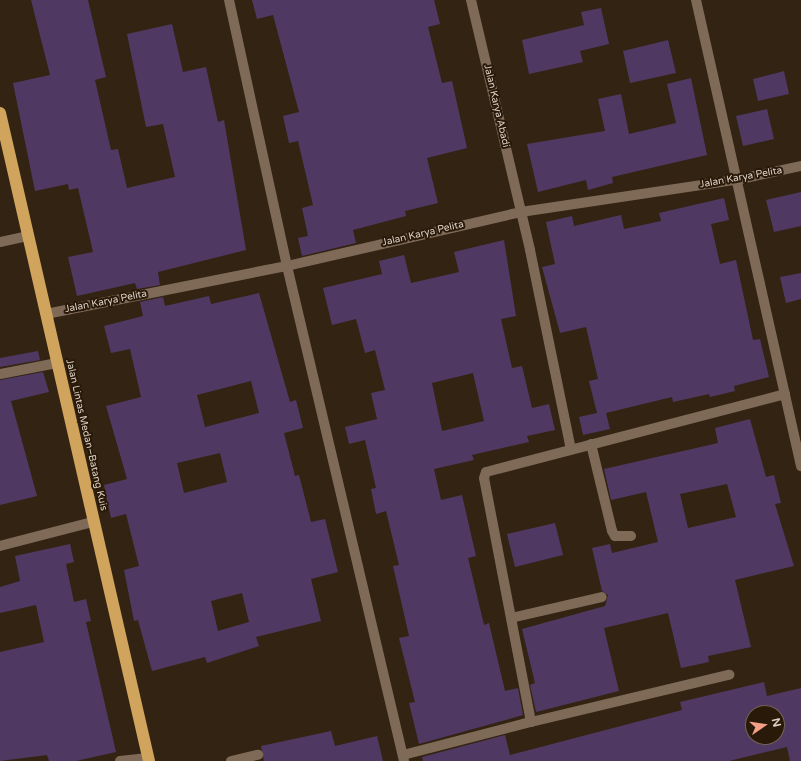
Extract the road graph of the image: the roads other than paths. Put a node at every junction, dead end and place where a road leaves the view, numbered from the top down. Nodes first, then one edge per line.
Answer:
1 (229, 0) edge
2 (471, 0) edge
3 (696, 0) edge
4 (0, 113) edge
5 (2, 135) edge
6 (801, 166) edge
7 (736, 180) junction
8 (521, 212) junction
9 (28, 236) junction
10 (0, 242) edge
11 (287, 266) junction
12 (46, 314) junction
13 (57, 363) junction
14 (0, 374) edge
15 (785, 394) junction
16 (591, 444) junction
17 (570, 449) junction
18 (801, 466) edge
19 (94, 522) junction
20 (631, 536) dead end
21 (0, 546) edge
22 (602, 596) dead end
23 (511, 618) junction
24 (729, 675) dead end
25 (531, 722) junction
26 (258, 754) dead end
27 (403, 758) edge
28 (149, 759) edge
29 (120, 761) edge
30 (231, 761) edge

1 - 11 street
2 - 8 street, Jalan Karya Abadi
3 - 7 street
4 - 5 highway, Jalan Lintas Medan–Batang Kuis
5 - 9 highway, Jalan Lintas Medan–Batang Kuis
6 - 7 street, Jalan Karya Pelita
7 - 8 street, Jalan Karya Pelita
7 - 15 street
8 - 11 street, Jalan Karya Pelita
8 - 17 street, Jalan Karya Abadi
9 - 10 street
9 - 12 highway, Jalan Lintas Medan–Batang Kuis
11 - 12 street, Jalan Karya Pelita
11 - 27 street
12 - 13 highway, Jalan Lintas Medan–Batang Kuis
13 - 14 street
13 - 19 highway, Jalan Lintas Medan–Batang Kuis
15 - 16 street
15 - 18 street
16 - 17 street
16 - 20 street
17 - 23 street
19 - 21 street
19 - 28 highway, Jalan Lintas Medan–Batang Kuis
22 - 23 street
23 - 25 street
24 - 25 street
25 - 27 street
26 - 30 street
28 - 29 street

